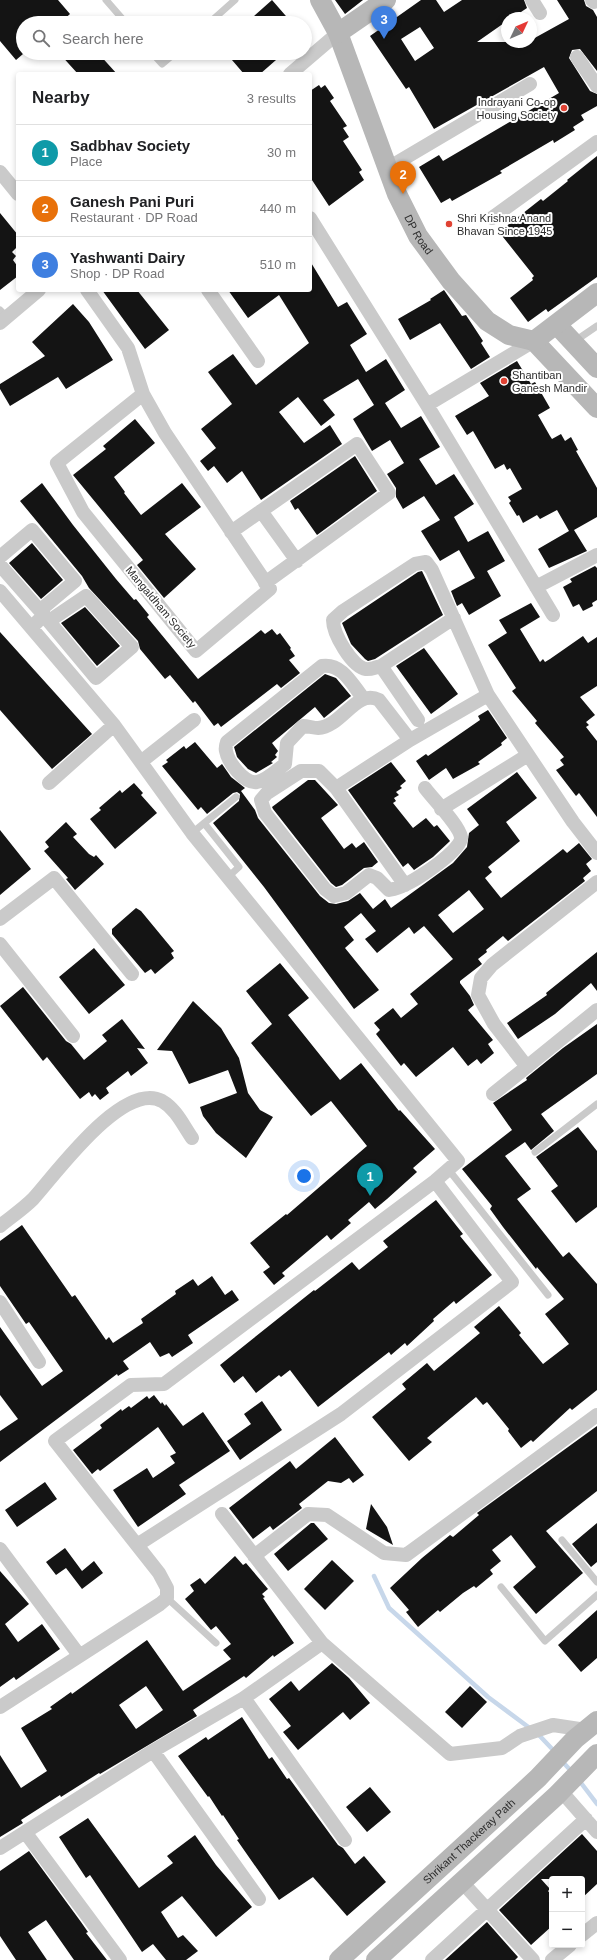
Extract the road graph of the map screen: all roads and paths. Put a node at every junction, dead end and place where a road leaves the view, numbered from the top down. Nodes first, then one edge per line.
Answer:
1 (106, 0) edge
2 (235, 0) edge
3 (320, 0) edge
4 (386, 0) edge
5 (532, 0) edge
6 (540, 13) dead end
7 (120, 16) edge
8 (217, 16) edge
9 (338, 33) junction
10 (312, 55) edge
11 (577, 57) dead end
12 (158, 60) edge
13 (167, 60) edge
14 (306, 60) edge
15 (292, 72) edge
16 (530, 84) dead end
17 (597, 86) edge
18 (597, 142) edge
19 (388, 168) junction
20 (0, 172) edge
21 (16, 192) edge
22 (492, 218) dead end
23 (312, 221) edge
24 (36, 292) edge
25 (88, 292) edge
26 (209, 292) edge
27 (597, 293) edge
28 (2, 317) edge
29 (557, 325) junction
30 (597, 326) edge
31 (534, 341) junction
32 (573, 342) junction
33 (258, 361) dead end
34 (597, 368) edge
35 (143, 394) junction
36 (427, 405) junction
37 (597, 408) edge
38 (261, 511) junction
39 (231, 532) junction
40 (597, 556) edge
41 (0, 557) edge
42 (296, 561) junction
43 (0, 565) edge
44 (265, 583) junction
45 (536, 587) junction
46 (0, 591) edge
47 (552, 615) dead end
48 (454, 618) junction
49 (40, 619) junction
50 (381, 666) junction
51 (488, 695) junction
52 (363, 698) junction
53 (194, 720) dead end
54 (418, 720) dead end
55 (114, 725) junction
56 (410, 740) junction
57 (528, 755) junction
58 (142, 761) junction
59 (49, 783) dead end
60 (336, 788) junction
61 (425, 788) dead end
62 (236, 797) dead end
63 (441, 809) junction
64 (204, 824) junction
65 (192, 832) junction
66 (597, 853) edge
67 (228, 876) junction
68 (597, 882) edge
69 (405, 885) junction
70 (0, 919) edge
71 (0, 944) edge
72 (132, 974) dead end
73 (597, 1010) edge
74 (74, 1036) dead end
75 (527, 1067) junction
76 (492, 1094) dead end
77 (597, 1104) edge
78 (192, 1138) dead end
79 (535, 1152) dead end
80 (448, 1169) junction
81 (435, 1181) junction
82 (0, 1226) edge
83 (548, 1296) dead end
84 (0, 1302) edge
85 (39, 1362) dead end
86 (597, 1415) edge
87 (222, 1514) dead end
88 (562, 1540) dead end
89 (137, 1545) junction
90 (0, 1550) edge
91 (254, 1556) junction
92 (597, 1582) edge
93 (501, 1587) dead end
94 (597, 1595) edge
95 (167, 1598) junction
96 (216, 1643) dead end
97 (322, 1643) junction
98 (79, 1656) junction
99 (244, 1698) junction
100 (0, 1707) edge
101 (586, 1730) edge
102 (153, 1751) junction
103 (595, 1756) edge
104 (565, 1787) junction
105 (586, 1819) junction
106 (25, 1832) junction
107 (597, 1832) edge
108 (345, 1840) dead end
109 (0, 1848) edge
110 (462, 1882) junction
111 (259, 1900) dead end
112 (486, 1909) junction
113 (597, 1923) edge
114 (585, 1933) edge
115 (566, 1948) edge
116 (120, 1960) edge
117 (338, 1960) edge
118 (376, 1960) edge
119 (432, 1960) edge
120 (533, 1960) edge
121 (552, 1960) edge

1 - 7 lane
2 - 8 lane
3 - 9 street, DP Road
4 - 9 street
5 - 6 street
9 - 10 street
9 - 19 street, DP Road
11 - 17 street
12 - 13 lane
14 - 15 street
16 - 19 street
18 - 22 street
19 - 31 street, DP Road
20 - 21 street
23 - 36 street
24 - 28 street
25 - 35 street
26 - 33 street
27 - 29 street
29 - 31 street
29 - 32 street
30 - 32 lane
31 - 36 street
31 - 37 street
32 - 34 street
35 - 39 street
35 - 44 street, Mangaldham Society
36 - 45 street
38 - 39 street
38 - 42 street
38 - 42 street
39 - 44 street
40 - 45 street
41 - 49 street
42 - 44 street
43 - 49 street
45 - 47 street
46 - 49 street
48 - 50 street
48 - 50 street
48 - 51 street
49 - 49 street
49 - 55 street
50 - 54 street
51 - 56 street
51 - 57 street
52 - 52 street
52 - 56 street
53 - 58 street
55 - 58 street
55 - 59 street
56 - 60 street
57 - 63 street
57 - 66 street
58 - 65 street
60 - 69 street
60 - 69 street
61 - 63 street
62 - 64 lane
63 - 69 street
64 - 65 lane
64 - 67 lane
65 - 67 street
67 - 80 street
68 - 75 street
70 - 72 street
71 - 74 street
73 - 75 street
75 - 76 street
77 - 79 lane
78 - 82 street
80 - 81 street
80 - 83 lane
81 - 89 street
81 - 89 street
84 - 85 street
86 - 91 street
87 - 91 street
88 - 92 lane
89 - 95 street
90 - 98 street
91 - 97 street
93 - 94 lane
95 - 96 lane
95 - 98 street
97 - 99 street
97 - 101 street
98 - 100 street
99 - 102 street
99 - 108 street
101 - 117 street, Shrikant Thackeray Path
102 - 106 street
102 - 111 street
103 - 104 street
104 - 105 street
104 - 110 street
105 - 107 street
105 - 112 street
106 - 109 street
106 - 116 street
110 - 112 street
110 - 118 street
112 - 119 street
112 - 120 street
113 - 114 street
115 - 121 street

